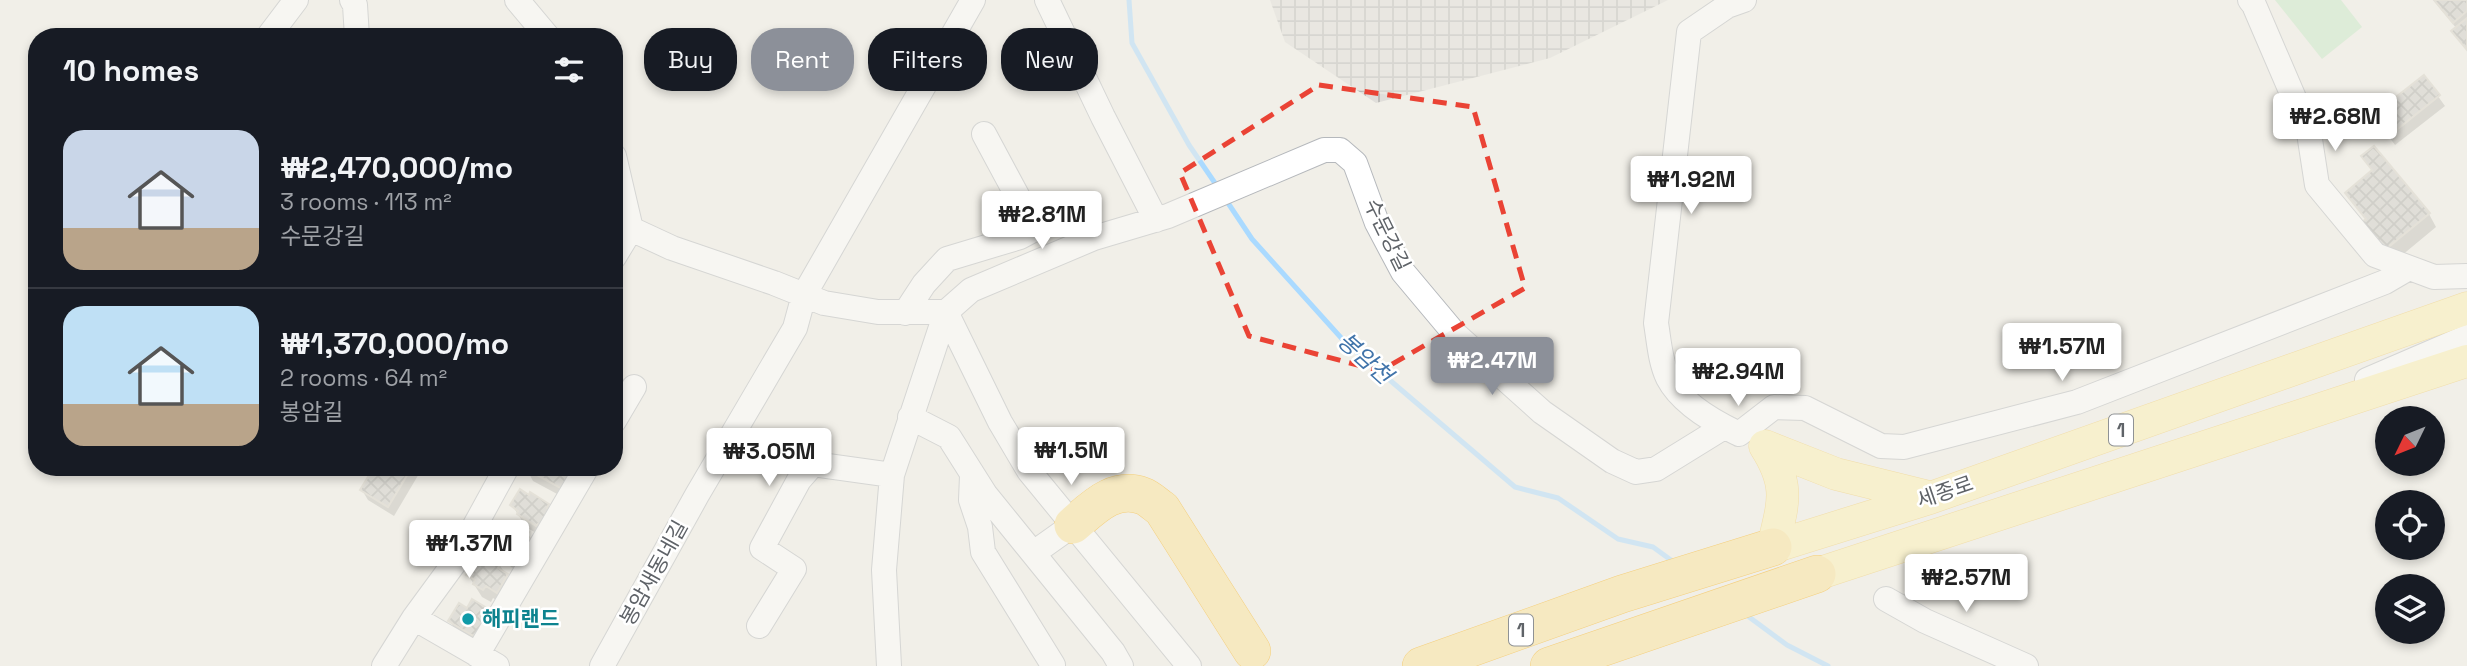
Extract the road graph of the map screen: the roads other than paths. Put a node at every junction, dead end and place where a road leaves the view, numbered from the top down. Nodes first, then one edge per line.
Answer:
1 (296, 0) edge
2 (352, 0) edge
3 (517, 0) edge
4 (973, 0) edge
5 (1047, 0) edge
6 (1744, 0) edge
7 (2250, 0) edge
8 (275, 28) edge
9 (356, 28) edge
10 (540, 28) edge
11 (984, 134) dead end
12 (623, 195) edge
13 (1162, 218) junction
14 (631, 229) junction
15 (623, 242) edge
16 (2409, 268) junction
17 (2467, 276) edge
18 (804, 295) junction
19 (2467, 308) edge
20 (946, 312) junction
21 (905, 313) junction
22 (2467, 337) edge
23 (2467, 361) edge
24 (634, 387) dead end
25 (623, 406) edge
26 (910, 417) junction
27 (2251, 431) junction
28 (1743, 436) junction
29 (973, 472) junction
30 (892, 475) junction
31 (498, 476) edge
32 (582, 476) edge
33 (1930, 498) junction
34 (1073, 525) junction
35 (1773, 547) junction
36 (1035, 552) junction
37 (1817, 574) joint
38 (1886, 599) dead end
39 (414, 618) junction
40 (760, 626) dead end
41 (487, 660) edge
42 (1257, 661) edge
43 (1053, 665) edge
44 (384, 666) edge
45 (602, 666) edge
46 (889, 666) edge
47 (1121, 666) edge
48 (1189, 666) edge
49 (1420, 666) edge
50 (1549, 666) edge
51 (2026, 666) edge

1 - 8 street
2 - 9 street
3 - 10 street
4 - 18 street, 봉암새동네길
5 - 13 street
6 - 28 street
7 - 16 street
11 - 21 street
12 - 14 street
13 - 20 street
13 - 28 street, 수문강길
14 - 15 street
14 - 18 street
16 - 17 street
16 - 28 street, 수문강길
18 - 21 street
18 - 45 street, 봉암새동네길
19 - 33 main road, 세종로 / 1
20 - 21 street
20 - 26 street
20 - 34 street
22 - 27 street
23 - 27 main road, 세종로 / 1
24 - 25 street
26 - 29 street
26 - 30 street
27 - 37 main road, 세종로 / 1
28 - 33 main road
28 - 35 main road
29 - 36 street
29 - 43 street
30 - 40 street
30 - 46 street
31 - 39 street
32 - 41 street
33 - 35 main road, 세종로 / 1
34 - 36 street
34 - 42 highway
34 - 48 street
35 - 49 highway, 세종로 / 1
36 - 47 street
37 - 50 highway, 세종로 / 1
38 - 51 street
39 - 41 street
39 - 44 street

